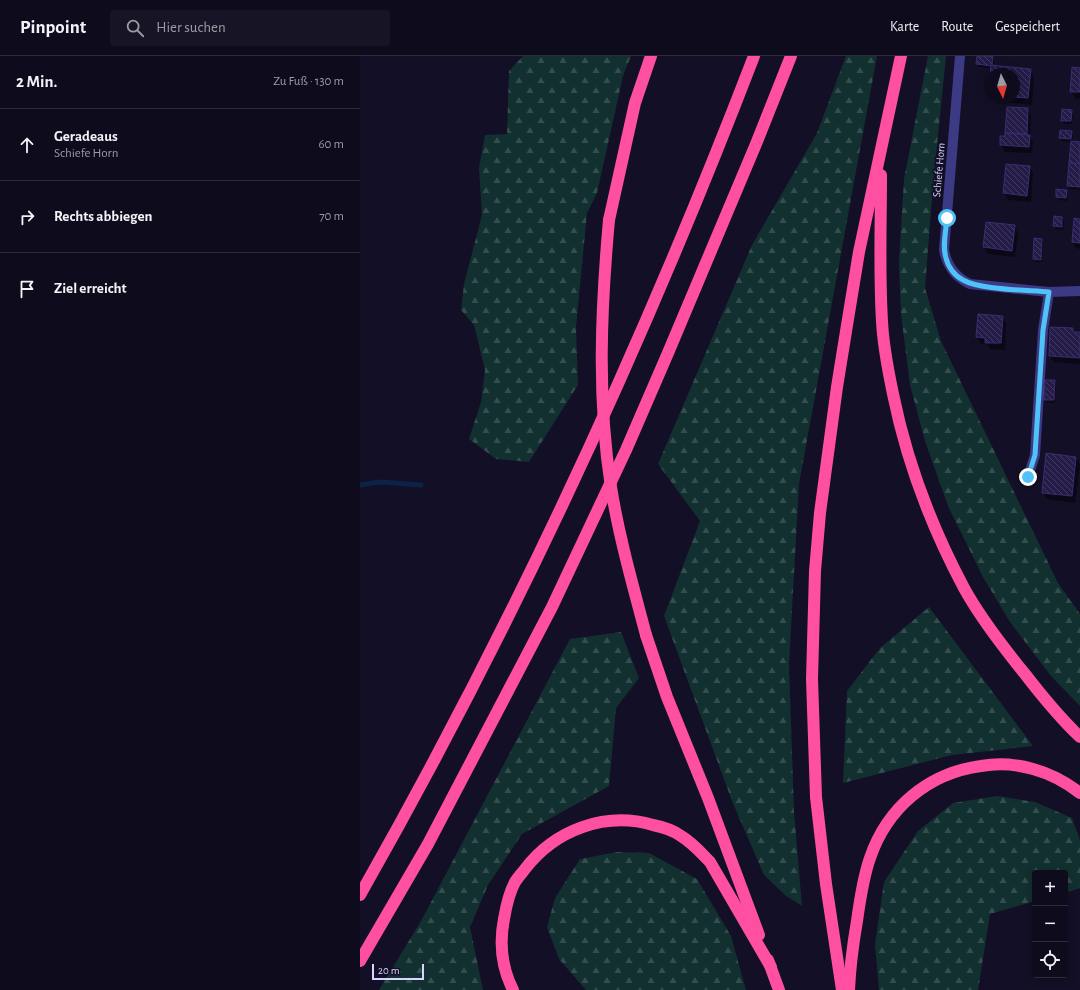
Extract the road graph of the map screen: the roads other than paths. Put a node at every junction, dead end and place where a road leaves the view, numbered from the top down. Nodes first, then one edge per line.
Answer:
1 (651, 56) edge
2 (754, 56) edge
3 (791, 56) edge
4 (901, 56) edge
5 (960, 56) edge
6 (881, 150) junction
7 (1080, 291) edge
8 (1049, 292) junction
9 (1028, 477) dead end
10 (1080, 737) edge
11 (1080, 793) edge
12 (360, 895) edge
13 (360, 961) edge
14 (771, 967) junction
15 (513, 990) edge
16 (779, 990) edge
17 (842, 990) edge
18 (849, 990) edge

1 - 14 highway, bridge
2 - 12 highway
3 - 13 highway
4 - 6 highway
5 - 8 street, Schiefe Horn
6 - 10 highway
6 - 17 highway
7 - 8 street, Schiefe Horn
8 - 9 street
11 - 18 highway
14 - 15 highway
14 - 16 highway

